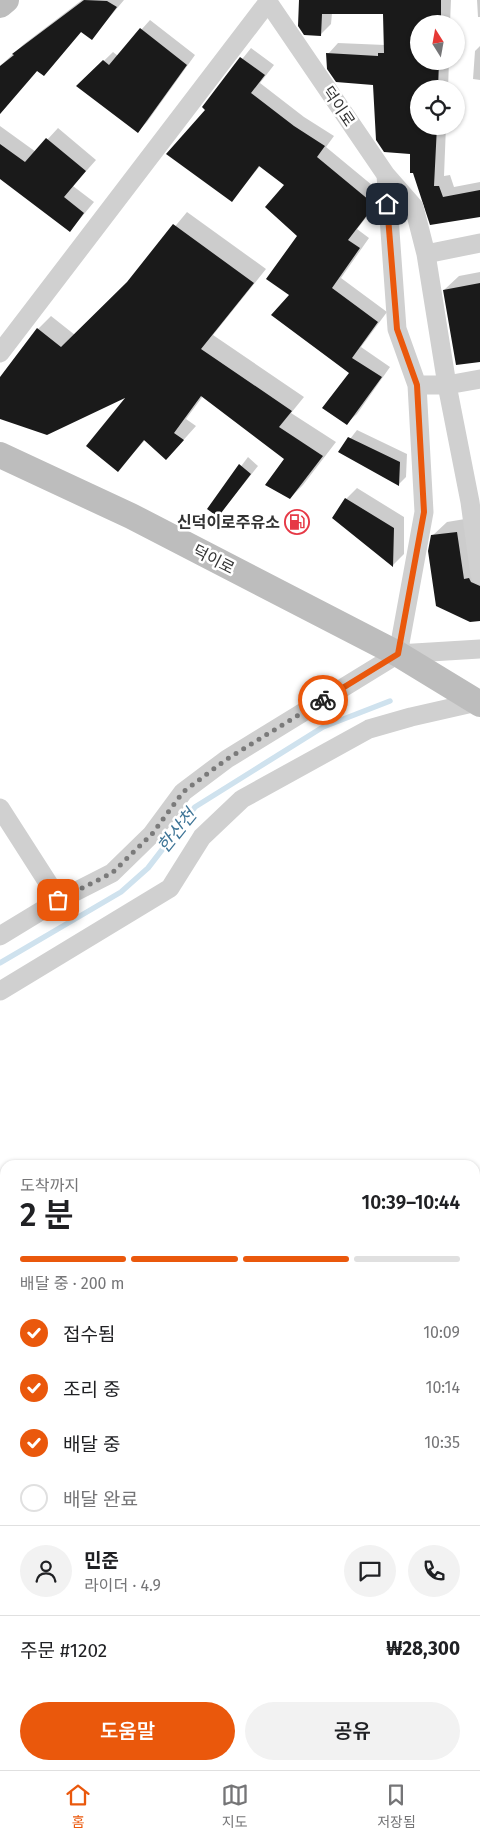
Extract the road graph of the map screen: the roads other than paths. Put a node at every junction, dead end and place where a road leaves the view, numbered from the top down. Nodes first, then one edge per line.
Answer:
1 (6, 0) edge
2 (266, 0) edge
3 (0, 5) edge
4 (386, 175) junction
5 (480, 243) edge
6 (426, 254) junction
7 (0, 353) edge
8 (480, 380) edge
9 (417, 385) junction
10 (447, 385) junction
11 (0, 455) edge
12 (480, 575) edge
13 (480, 649) edge
14 (398, 654) junction
15 (479, 703) edge
16 (0, 808) edge
17 (58, 900) junction
18 (0, 936) edge
19 (0, 991) edge

1 - 3 main road
2 - 4 street, 덕이로
2 - 7 street, 덕이로
4 - 6 street, 덕이로
4 - 9 street
5 - 6 street
6 - 10 street, 덕이로
8 - 10 street
9 - 10 street
9 - 14 street
10 - 12 street, 덕이로
11 - 14 main road, 덕이로
13 - 14 street
14 - 15 main road, 덕이로
14 - 17 street
15 - 19 street
16 - 17 street
17 - 18 street

